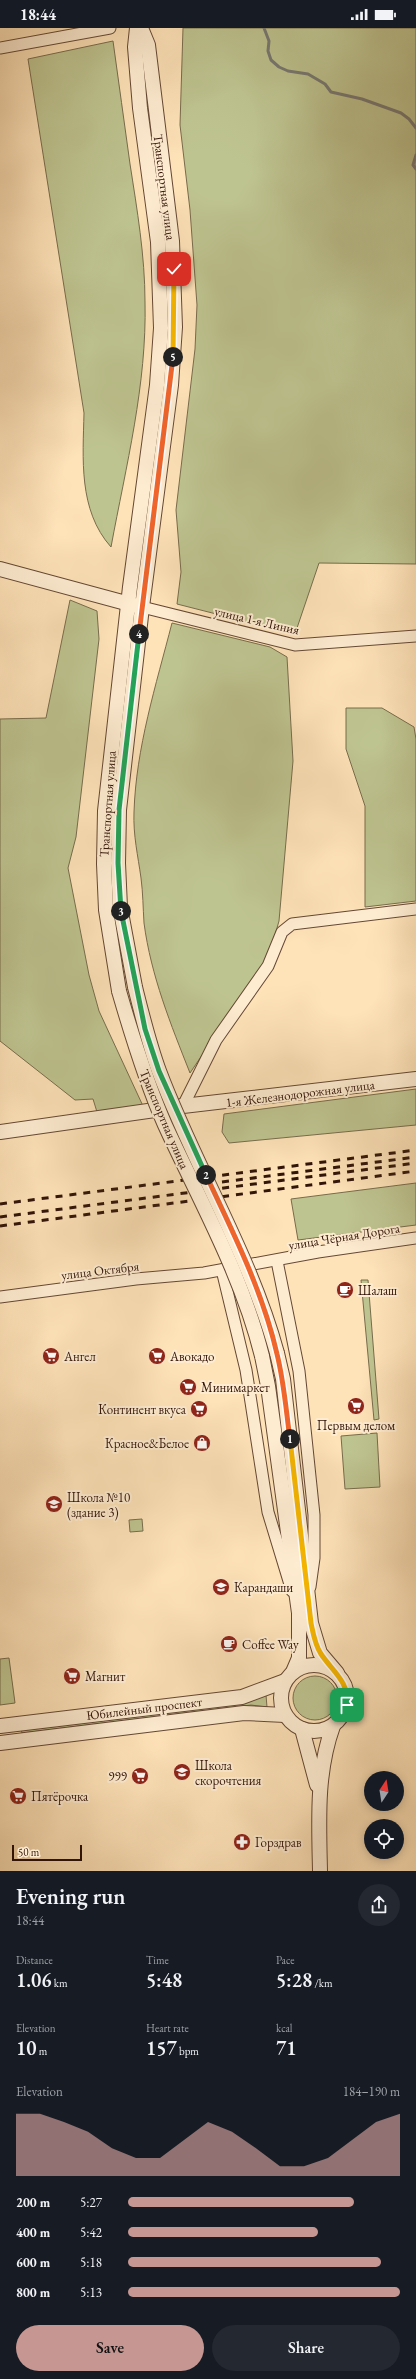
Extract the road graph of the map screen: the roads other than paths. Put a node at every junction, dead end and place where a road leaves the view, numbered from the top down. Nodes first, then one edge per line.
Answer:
1 (110, 28) edge
2 (137, 28) edge
3 (141, 28) edge
4 (0, 48) edge
5 (0, 569) edge
6 (135, 605) junction
7 (416, 636) edge
8 (416, 909) edge
9 (416, 1079) edge
10 (183, 1106) junction
11 (0, 1132) edge
12 (416, 1238) edge
13 (277, 1261) junction
14 (222, 1270) junction
15 (0, 1297) edge
16 (303, 1605) junction
17 (337, 1673) junction
18 (289, 1676) junction
19 (285, 1715) junction
20 (0, 1726) edge
21 (332, 1726) junction
22 (302, 1729) junction
23 (0, 1743) edge
24 (319, 1791) junction
25 (320, 1871) edge

1 - 4 street
2 - 6 street, Транспортная улица
3 - 6 street, Транспортная улица
5 - 6 street
6 - 7 street, улица 1-я Линия
6 - 16 street, Транспортная улица, bridge
6 - 16 street, Транспортная улица, bridge
8 - 10 street
9 - 10 street, 1-я Железнодорожная улица
10 - 11 street, 1-я Железнодорожная улица
12 - 13 street, улица Чёрная Дорога
13 - 14 street, улица Чёрная Дорога
13 - 16 street
14 - 15 street, улица Октября
14 - 16 street
16 - 17 street, Транспортная улица
16 - 18 street, Транспортная улица
17 - 18 street
17 - 21 street
18 - 19 street
18 - 20 street, Юбилейный проспект
19 - 22 street
19 - 23 street, Юбилейный проспект
21 - 22 street
21 - 24 street
22 - 24 street
24 - 25 street

